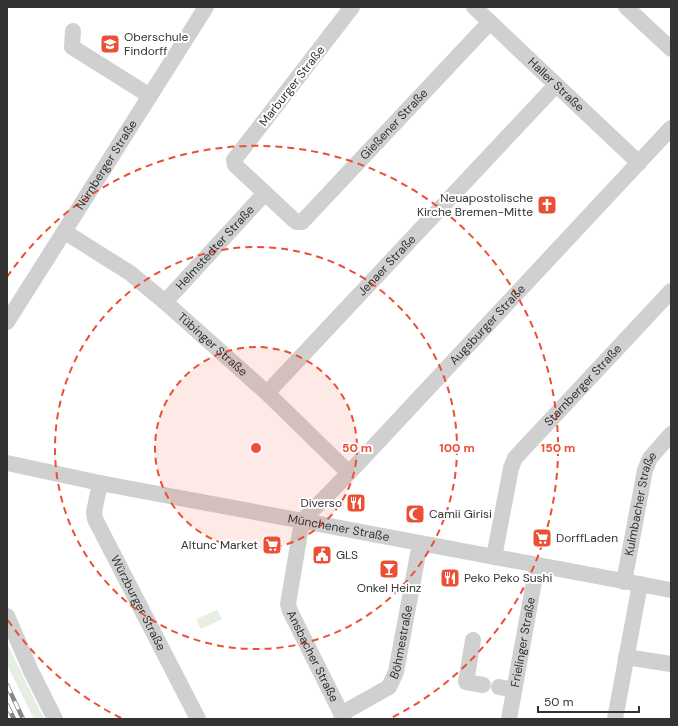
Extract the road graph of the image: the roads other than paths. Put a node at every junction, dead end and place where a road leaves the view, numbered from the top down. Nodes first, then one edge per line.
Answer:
1 (206, 7) edge
2 (352, 7) edge
3 (474, 7) edge
4 (626, 7) edge
5 (490, 22) junction
6 (73, 31) dead end
7 (671, 49) edge
8 (556, 84) junction
9 (150, 96) junction
10 (671, 128) edge
11 (639, 162) junction
12 (265, 193) junction
13 (65, 232) junction
14 (671, 291) edge
15 (165, 302) junction
16 (7, 322) edge
17 (267, 393) junction
18 (671, 434) edge
19 (7, 463) edge
20 (349, 473) junction
21 (100, 483) junction
22 (302, 521) junction
23 (420, 543) junction
24 (494, 557) junction
25 (537, 565) junction
26 (632, 583) junction
27 (671, 590) edge
28 (7, 616) edge
29 (473, 640) dead end
30 (626, 657) junction
31 (671, 664) edge
32 (483, 685) dead end
33 (343, 716) edge
34 (55, 719) edge
35 (198, 719) edge
36 (509, 719) edge
37 (615, 719) edge

1 - 9 street, Nürnberger Straße
2 - 12 street, Marburger Straße
3 - 5 street, Haller Straße
4 - 7 street
5 - 8 street, Haller Straße
5 - 12 street, Gießener Straße
6 - 9 street
8 - 11 street, Haller Straße
8 - 17 street, Jenaer Straße
9 - 13 street, Nürnberger Straße
10 - 11 street, Augsburger Straße
11 - 20 street, Augsburger Straße
12 - 15 street, Helmstedter Straße
13 - 15 street, Tübinger Straße
13 - 16 street, Nürnberger Straße
14 - 24 street, Starnberger Straße
15 - 17 street, Tübinger Straße
17 - 20 street, Tübinger Straße
18 - 26 street, Kulmbacher Straße
19 - 21 street, Münchener Straße
20 - 22 street, Augsburger Straße
21 - 22 street, Münchener Straße
21 - 35 street, Würzburger Straße
22 - 23 street, Münchener Straße
22 - 33 street, Ansbacher Straße
23 - 24 street, Münchener Straße
23 - 33 street, Böhmestraße
24 - 25 street, Münchener Straße
25 - 26 street, Münchener Straße
25 - 36 street, Frielinger Straße
26 - 27 street, Münchener Straße
26 - 30 street, Kulmbacher Straße
28 - 34 street
29 - 32 street
30 - 31 street
30 - 37 street, Kulmbacher Straße

